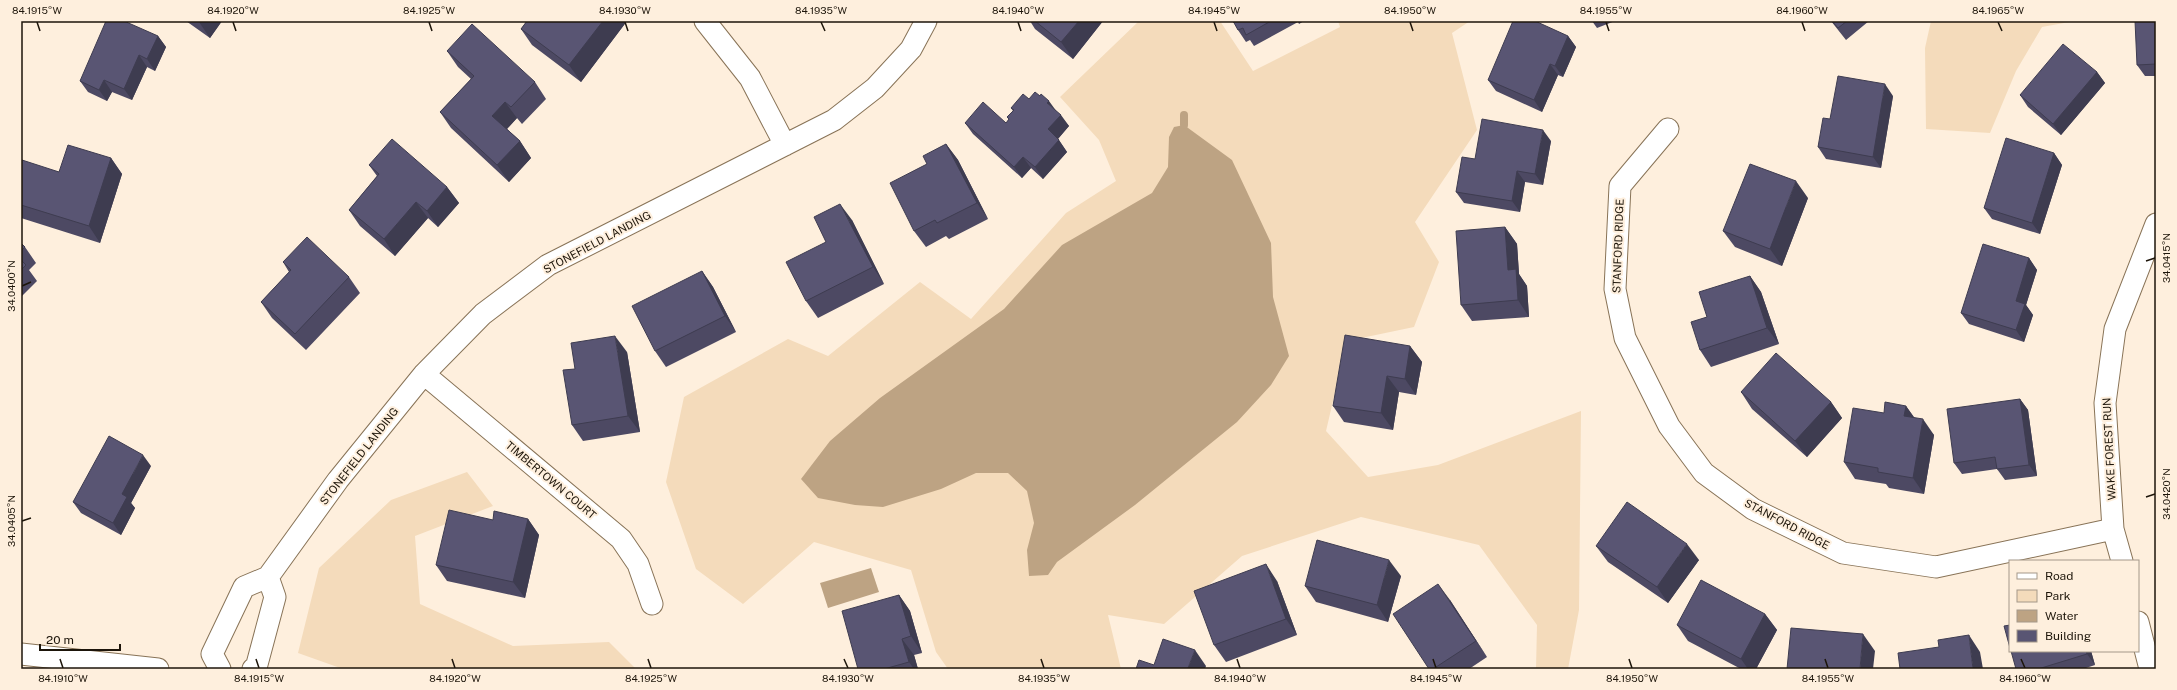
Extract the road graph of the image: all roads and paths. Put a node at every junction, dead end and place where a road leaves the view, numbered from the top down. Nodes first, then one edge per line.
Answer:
1 (705, 21) edge
2 (926, 21) edge
3 (1668, 129) dead end
4 (785, 146) junction
5 (2156, 224) edge
6 (424, 374) junction
7 (2113, 529) junction
8 (2122, 560) edge
9 (268, 577) junction
10 (652, 604) dead end
11 (2139, 626) edge
12 (21, 654) edge
13 (158, 669) edge
14 (220, 669) edge
15 (253, 669) edge
16 (2150, 669) edge

1 - 4 street
2 - 4 street, STONEFIELD LANDING
3 - 7 street, STANFORD RIDGE
4 - 6 street, STONEFIELD LANDING
5 - 7 street, WAKE FOREST RUN
6 - 9 street, STONEFIELD LANDING
6 - 10 street, TIMBERTOWN COURT
7 - 8 street, WAKE FOREST RUN
9 - 14 street
9 - 15 street
11 - 16 street
12 - 13 street

